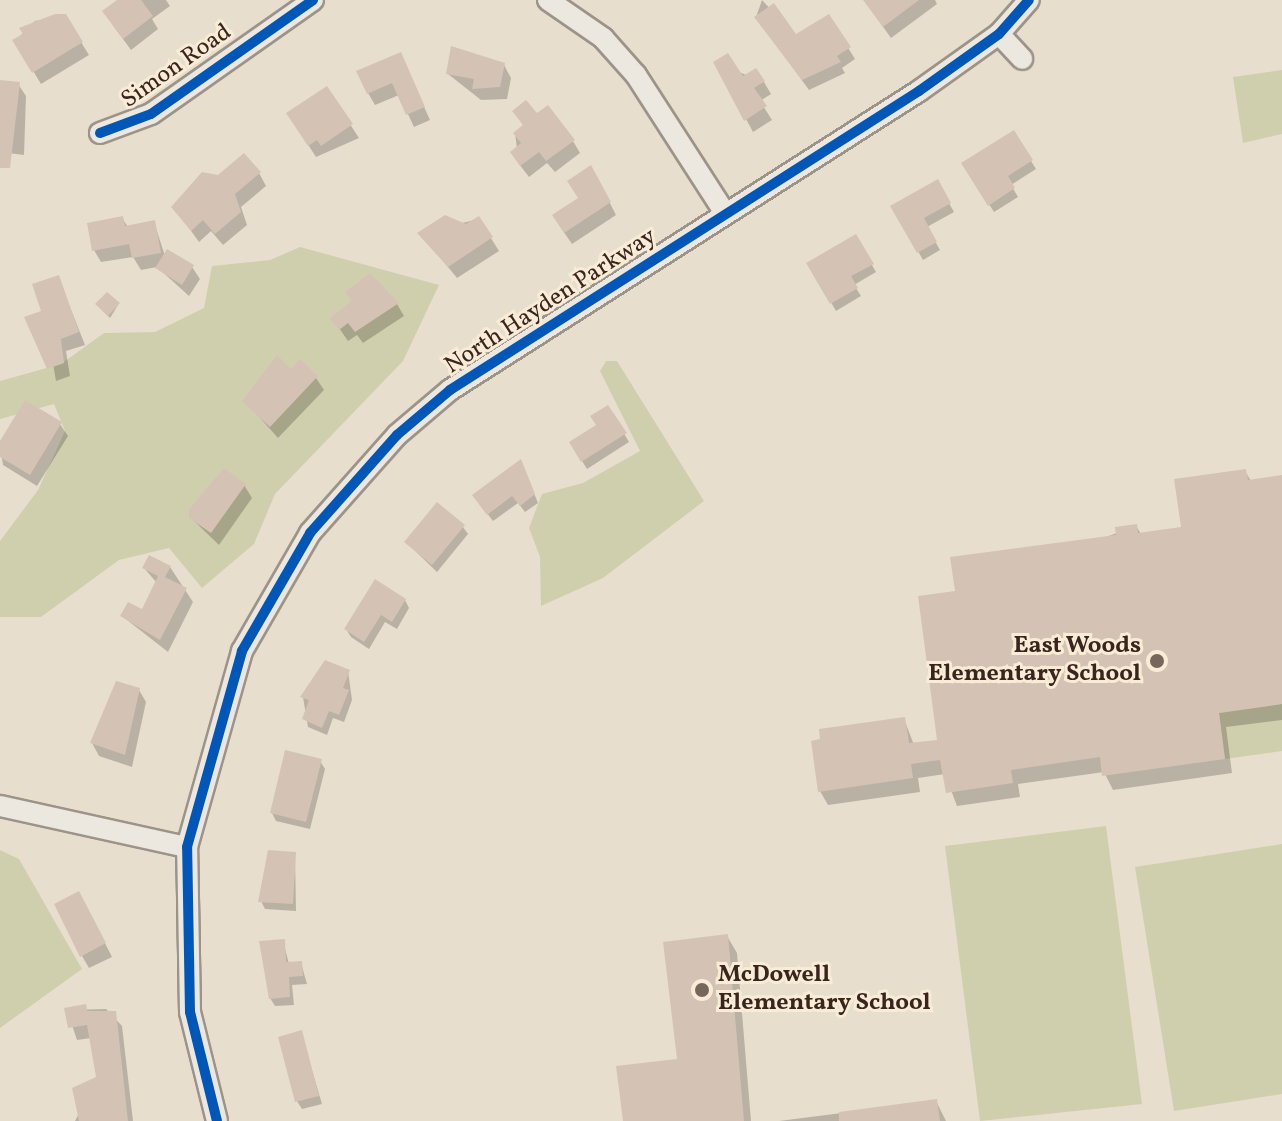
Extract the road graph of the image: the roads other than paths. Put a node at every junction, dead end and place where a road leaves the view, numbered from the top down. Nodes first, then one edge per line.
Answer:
1 (313, 0) edge
2 (548, 0) edge
3 (1029, 0) edge
4 (999, 34) junction
5 (1022, 59) dead end
6 (100, 133) dead end
7 (725, 213) junction
8 (0, 806) edge
9 (187, 847) junction
10 (217, 1121) edge

1 - 6 street, Simon Road
2 - 7 street
3 - 4 street, North Hayden Parkway
4 - 5 street
4 - 7 street, North Hayden Parkway
7 - 9 street, North Hayden Parkway
8 - 9 street
9 - 10 street, North Hayden Parkway

